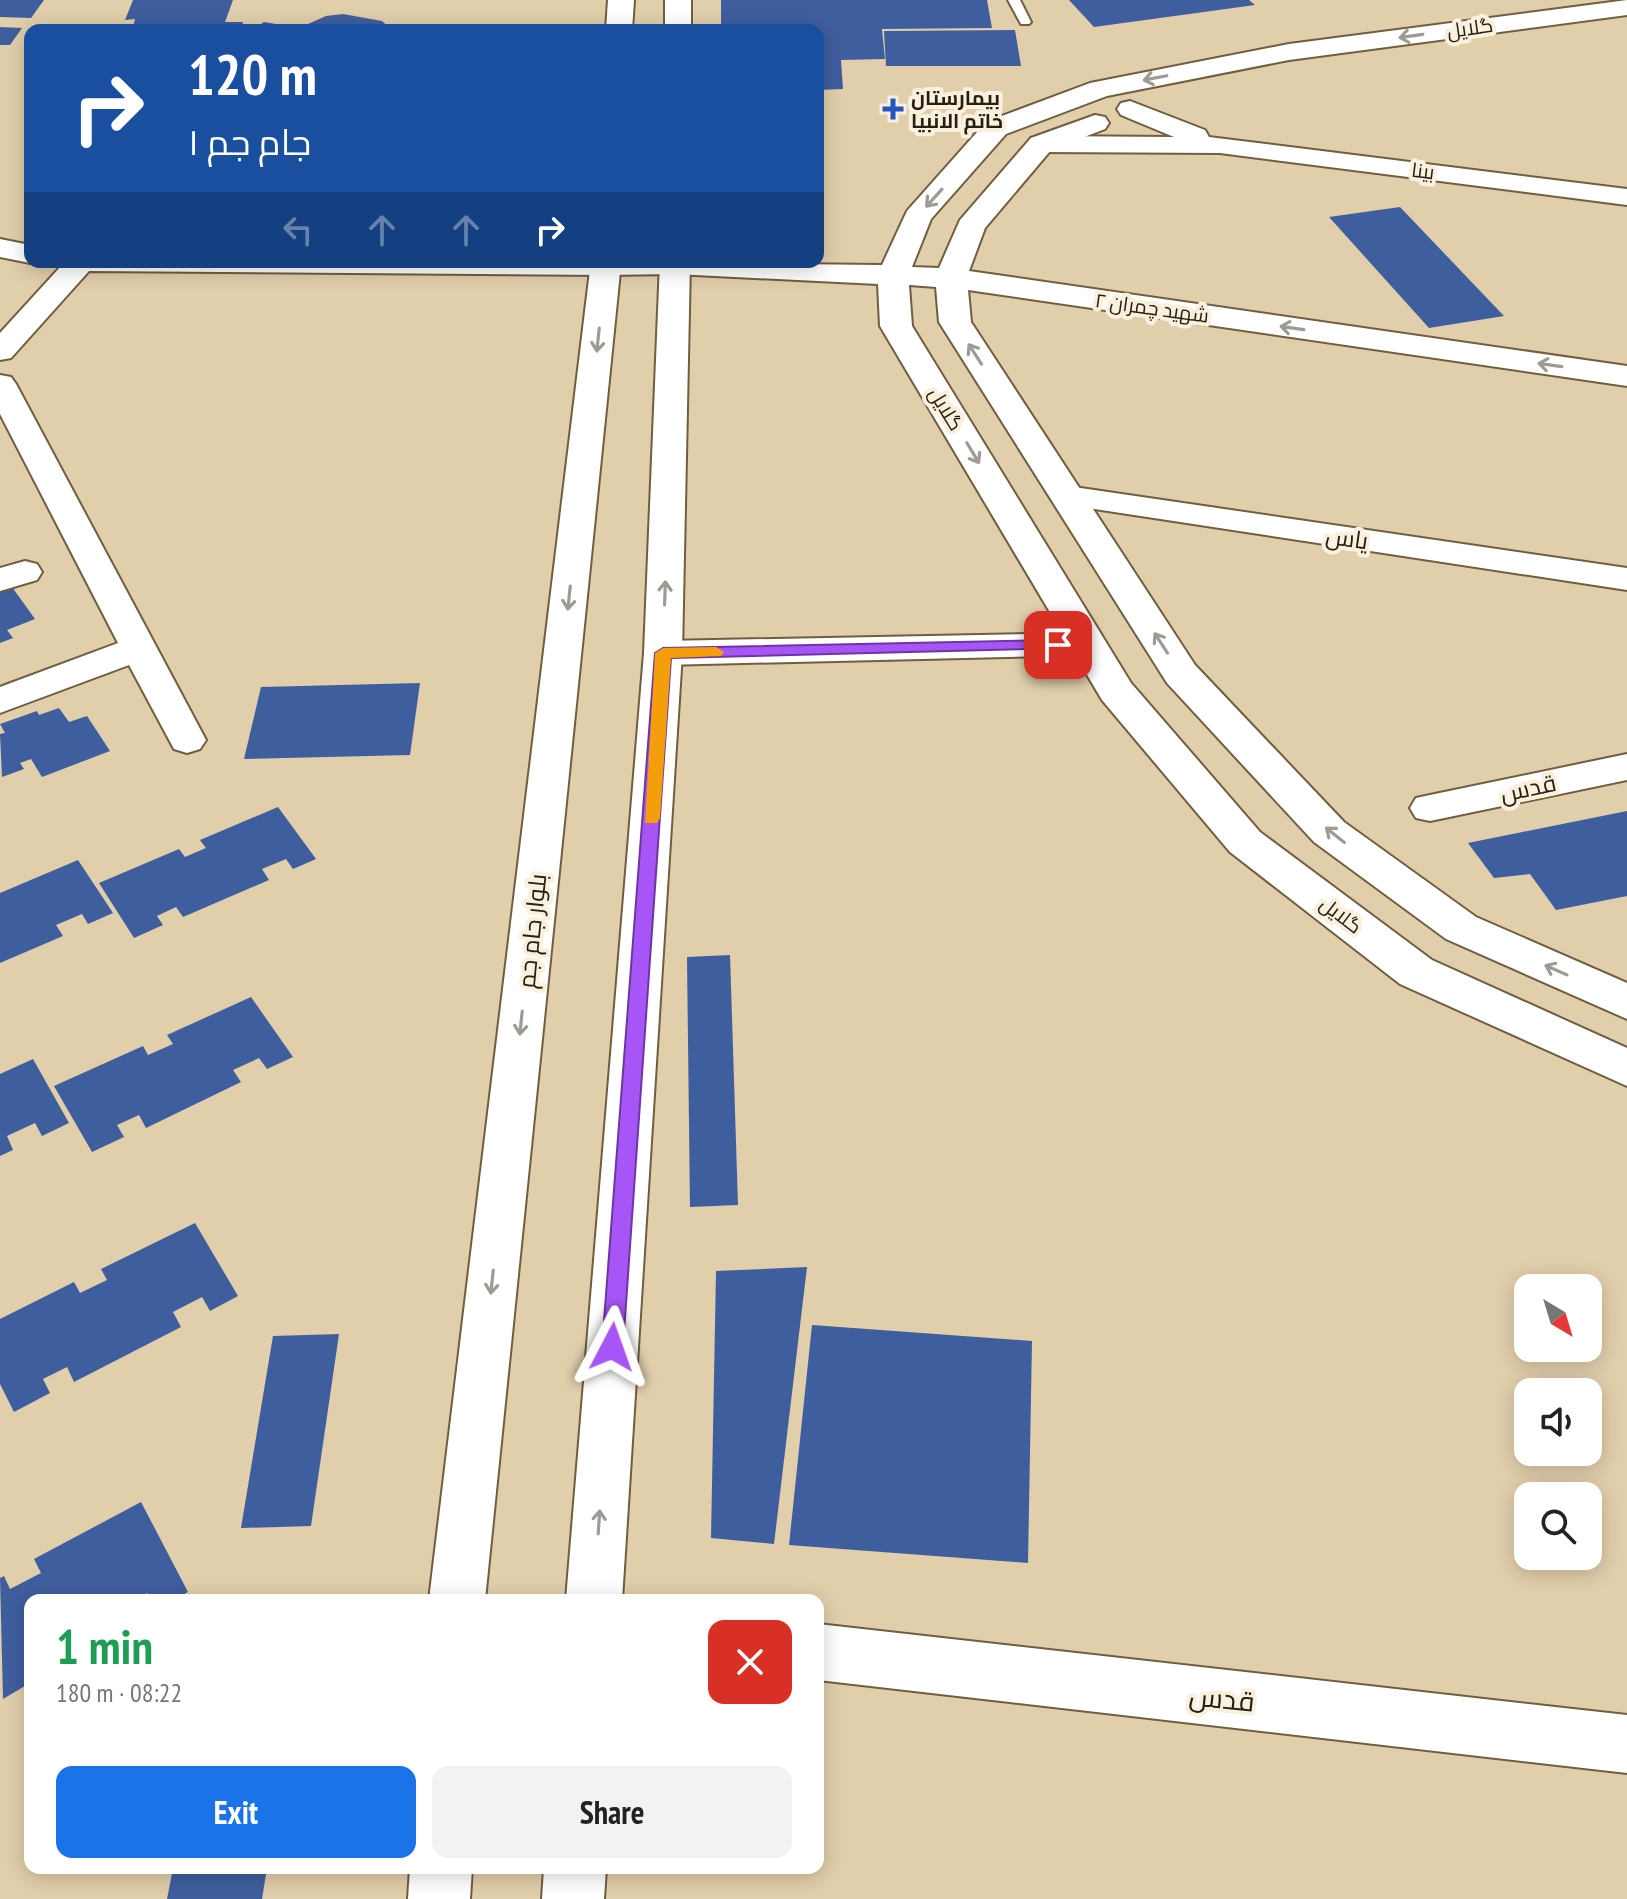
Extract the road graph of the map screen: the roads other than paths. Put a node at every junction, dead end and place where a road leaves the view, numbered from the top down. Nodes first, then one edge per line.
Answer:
1 (621, 0) edge
2 (678, 0) edge
3 (1014, 0) edge
4 (1627, 7) edge
5 (1025, 22) dead end
6 (619, 24) edge
7 (678, 24) edge
8 (1627, 30) edge
9 (1130, 109) junction
10 (1041, 144) junction
11 (1220, 145) junction
12 (1627, 197) edge
13 (0, 248) edge
14 (24, 253) edge
15 (75, 268) edge
16 (606, 268) edge
17 (675, 268) edge
18 (754, 268) edge
19 (893, 275) junction
20 (951, 278) junction
21 (0, 351) edge
22 (1627, 376) edge
23 (0, 384) edge
24 (1067, 496) junction
25 (1627, 579) edge
26 (1088, 644) junction
27 (139, 648) junction
28 (663, 653) junction
29 (0, 701) edge
30 (187, 740) dead end
31 (1627, 767) edge
32 (1430, 808) dead end
33 (1627, 1002) edge
34 (1627, 1068) edge
35 (458, 1594) edge
36 (594, 1594) edge
37 (824, 1653) edge
38 (1627, 1744) edge
39 (441, 1874) edge
40 (575, 1874) edge
41 (439, 1899) edge
42 (573, 1899) edge

1 - 6 street
2 - 7 street
3 - 5 lane
4 -> 19 street, گلایل
8 - 9 street, گلایل
9 - 10 street, گلایل
9 - 11 street
10 - 11 street
10 - 20 street, گلایل
11 - 12 street, بینا
13 - 14 street
15 - 21 street
16 -> 35 street, بلوار جام جم
28 -> 17 street
18 - 19 street, شهید چمران ۲
19 - 20 street, شهید چمران ۲
19 -> 26 street, گلایل
22 -> 20 street, شهید چمران ۲
24 -> 20 street, گلایل
23 - 27 street
24 - 25 street, یاس
33 -> 24 street, گلایل
26 - 28 street
26 - 34 street, گلایل
27 - 29 street
27 - 30 street
36 -> 28 street
31 - 32 street, قدس
37 - 38 street, قدس
39 - 41 street
40 - 42 street

